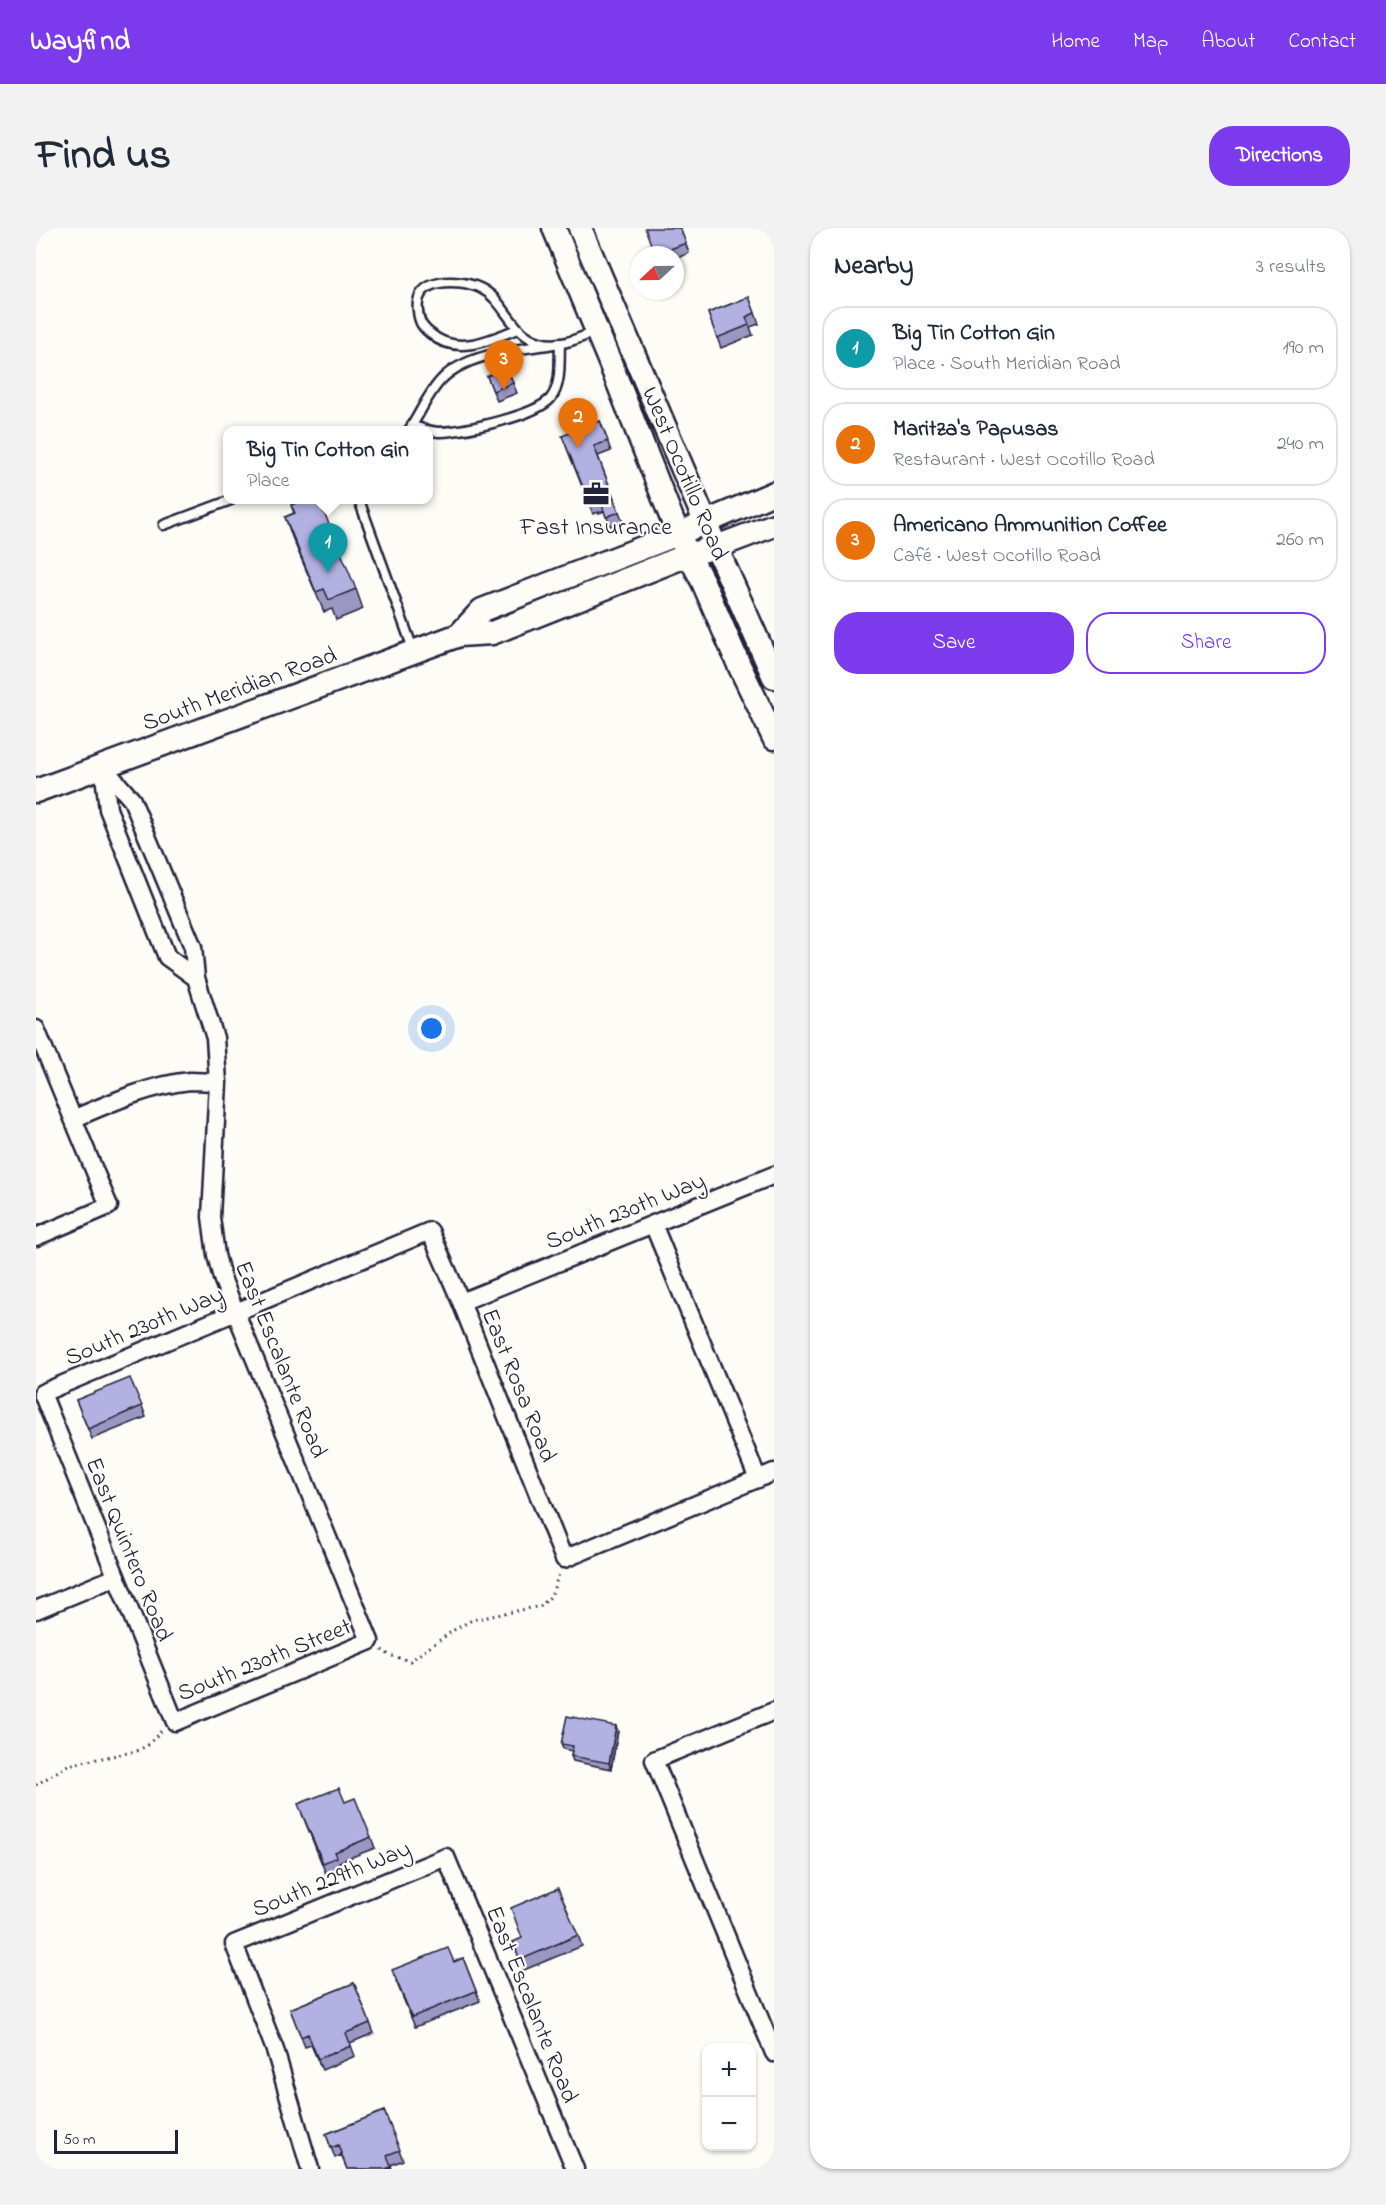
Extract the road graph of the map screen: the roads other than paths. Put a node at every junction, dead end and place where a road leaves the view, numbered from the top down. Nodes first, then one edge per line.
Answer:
1 (554, 228) edge
2 (580, 228) edge
3 (517, 329) junction
4 (598, 331) junction
5 (560, 343) junction
6 (412, 426) edge
7 (433, 431) edge
8 (774, 493) edge
9 (223, 503) edge
10 (360, 504) edge
11 (706, 522) junction
12 (164, 525) dead end
13 (774, 525) edge
14 (678, 534) junction
15 (716, 547) junction
16 (688, 555) junction
17 (459, 635) junction
18 (414, 652) junction
19 (774, 677) edge
20 (774, 738) edge
21 (103, 767) junction
22 (36, 790) edge
23 (196, 978) junction
24 (36, 1029) edge
25 (218, 1082) junction
26 (73, 1119) junction
27 (774, 1175) edge
28 (653, 1224) junction
29 (430, 1231) joint
30 (36, 1237) edge
31 (461, 1302) junction
32 (236, 1313) junction
33 (42, 1393) joint
34 (774, 1472) edge
35 (758, 1479) junction
36 (116, 1577) junction
37 (36, 1610) edge
38 (370, 1641) joint
39 (774, 1711) edge
40 (175, 1722) joint
41 (446, 1857) joint
42 (774, 2053) edge
43 (309, 2169) edge
44 (575, 2169) edge

1 - 4 street, West Ocotillo Road
2 - 11 street, West Ocotillo Road
3 - 3 lane
3 - 5 lane
4 - 5 lane
4 - 14 street, West Ocotillo Road
5 - 6 lane
5 - 7 lane
8 - 11 street, South Meridian Road
9 - 12 lane
10 - 18 lane
11 - 14 street, South Meridian Road
11 - 15 street, West Ocotillo Road
13 - 15 street, South Meridian Road
14 - 16 street, West Ocotillo Road
14 - 17 street, South Meridian Road
15 - 16 street, South Meridian Road
15 - 19 street, West Ocotillo Road
16 - 17 street, South Meridian Road
16 - 20 street, West Ocotillo Road
17 - 18 street, South Meridian Road
18 - 21 street, South Meridian Road
21 - 22 street, South Meridian Road
21 - 23 street, East Escalante Road
21 - 23 street
23 - 25 street, East Escalante Road
24 - 26 street
25 - 26 street
25 - 32 street, East Escalante Road
26 - 30 street
27 - 28 street, South 230th Way
28 - 31 street, South 230th Way
28 - 35 street
29 - 31 street, East Rosa Road
29 - 32 street, South 230th Way
31 - 35 street, East Rosa Road
32 - 33 street, South 230th Way
32 - 38 street, East Escalante Road
33 - 36 street, East Quintero Road
34 - 35 street
36 - 37 street
36 - 40 street, East Quintero Road
38 - 40 street, South 230th Street
39 - 42 street
41 - 43 street, South 229th Way
41 - 44 street, East Escalante Road

